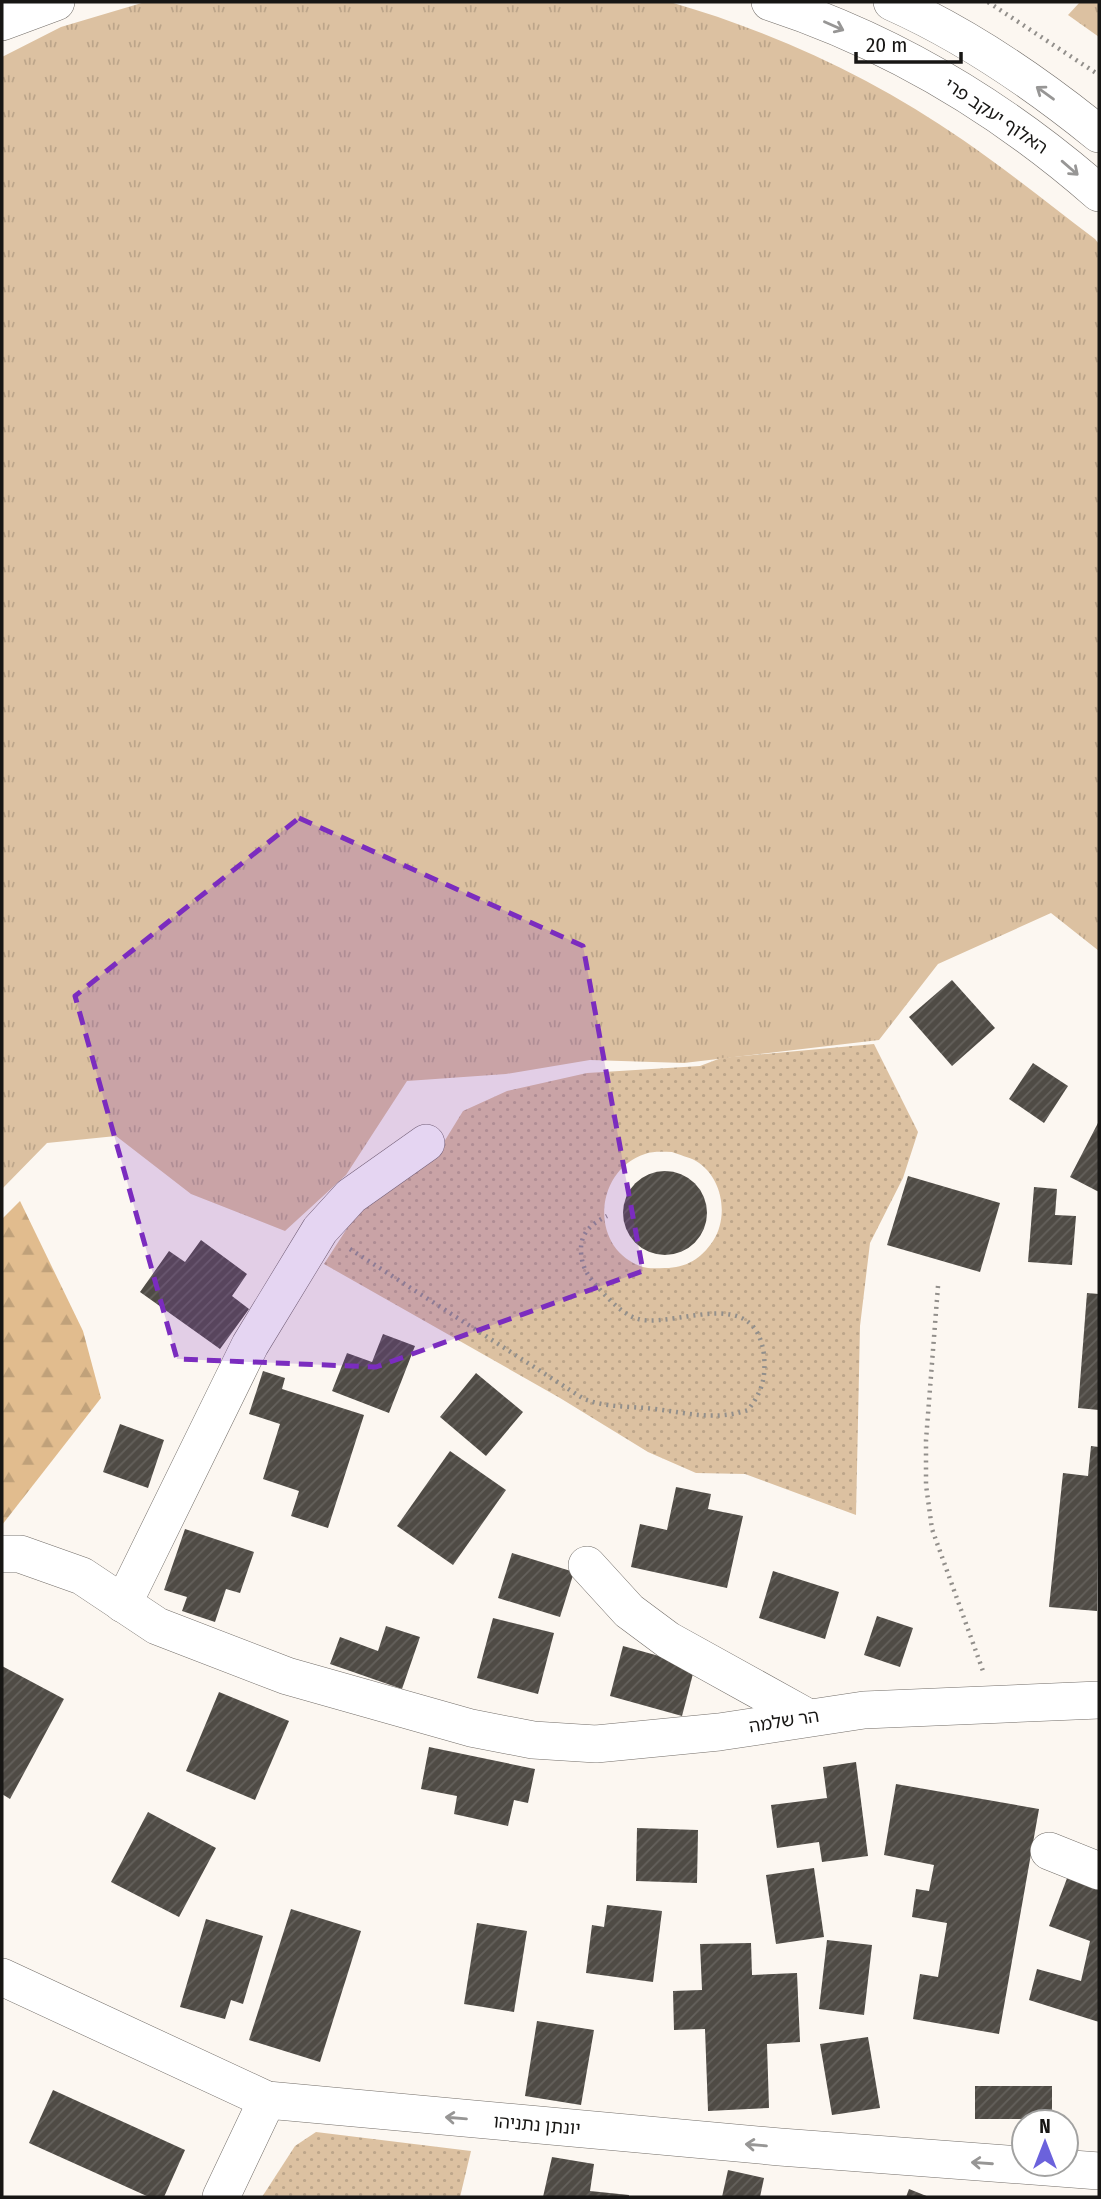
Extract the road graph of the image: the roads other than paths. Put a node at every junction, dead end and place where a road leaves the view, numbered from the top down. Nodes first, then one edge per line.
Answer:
1 (56, 2) edge
2 (770, 2) edge
3 (892, 2) edge
4 (2, 22) edge
5 (1099, 134) edge
6 (1099, 193) edge
7 (426, 1143) dead end
8 (2, 1554) edge
9 (587, 1565) dead end
10 (123, 1604) junction
11 (1099, 1700) edge
12 (807, 1717) junction
13 (1049, 1851) dead end
14 (1099, 1871) edge
15 (2, 1977) edge
16 (267, 2100) junction
17 (1099, 2171) edge
18 (221, 2197) edge

1 - 4 street
2 -> 6 street, האלוף יעקב פרי
5 -> 3 street
7 - 10 street
8 - 10 street, הר שלמה
9 - 12 street
10 - 12 street, הר שלמה
11 - 12 street, הר שלמה
13 - 14 street
15 - 16 street, יונתן נתניהו
17 -> 16 street, יונתן נתניהו
16 - 18 street

